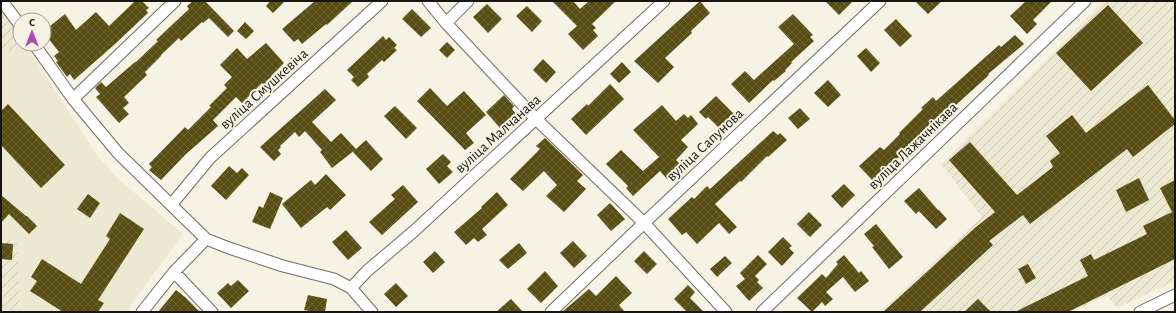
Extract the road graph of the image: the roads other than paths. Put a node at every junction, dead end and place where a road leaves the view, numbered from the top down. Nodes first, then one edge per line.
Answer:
1 (2, 1) edge
2 (174, 1) edge
3 (382, 1) edge
4 (428, 1) edge
5 (468, 1) edge
6 (664, 1) edge
7 (880, 1) edge
8 (1085, 1) edge
9 (12, 14) edge
10 (446, 23) junction
11 (40, 52) edge
12 (74, 98) junction
13 (536, 120) junction
14 (171, 205) junction
15 (644, 223) junction
16 (206, 239) junction
17 (174, 272) junction
18 (351, 288) junction
19 (1175, 295) edge
20 (142, 312) edge
21 (212, 312) edge
22 (372, 312) edge
23 (551, 312) edge
24 (726, 312) edge
25 (762, 312) edge
26 (1140, 312) edge

1 - 9 street
2 - 12 street
3 - 14 street, вуліца Смушкевіча
4 - 10 street
5 - 10 street
6 - 13 street, вуліца Малчанава
7 - 15 street, вуліца Сапунова
8 - 25 street, вуліца Лажачнікава
10 - 13 street
11 - 12 street
12 - 14 street
13 - 15 street
13 - 18 street, вуліца Малчанава
14 - 16 street
15 - 23 street, вуліца Сапунова
15 - 24 street
16 - 17 street
16 - 18 street
17 - 20 street
17 - 21 street
18 - 22 street
19 - 26 street

